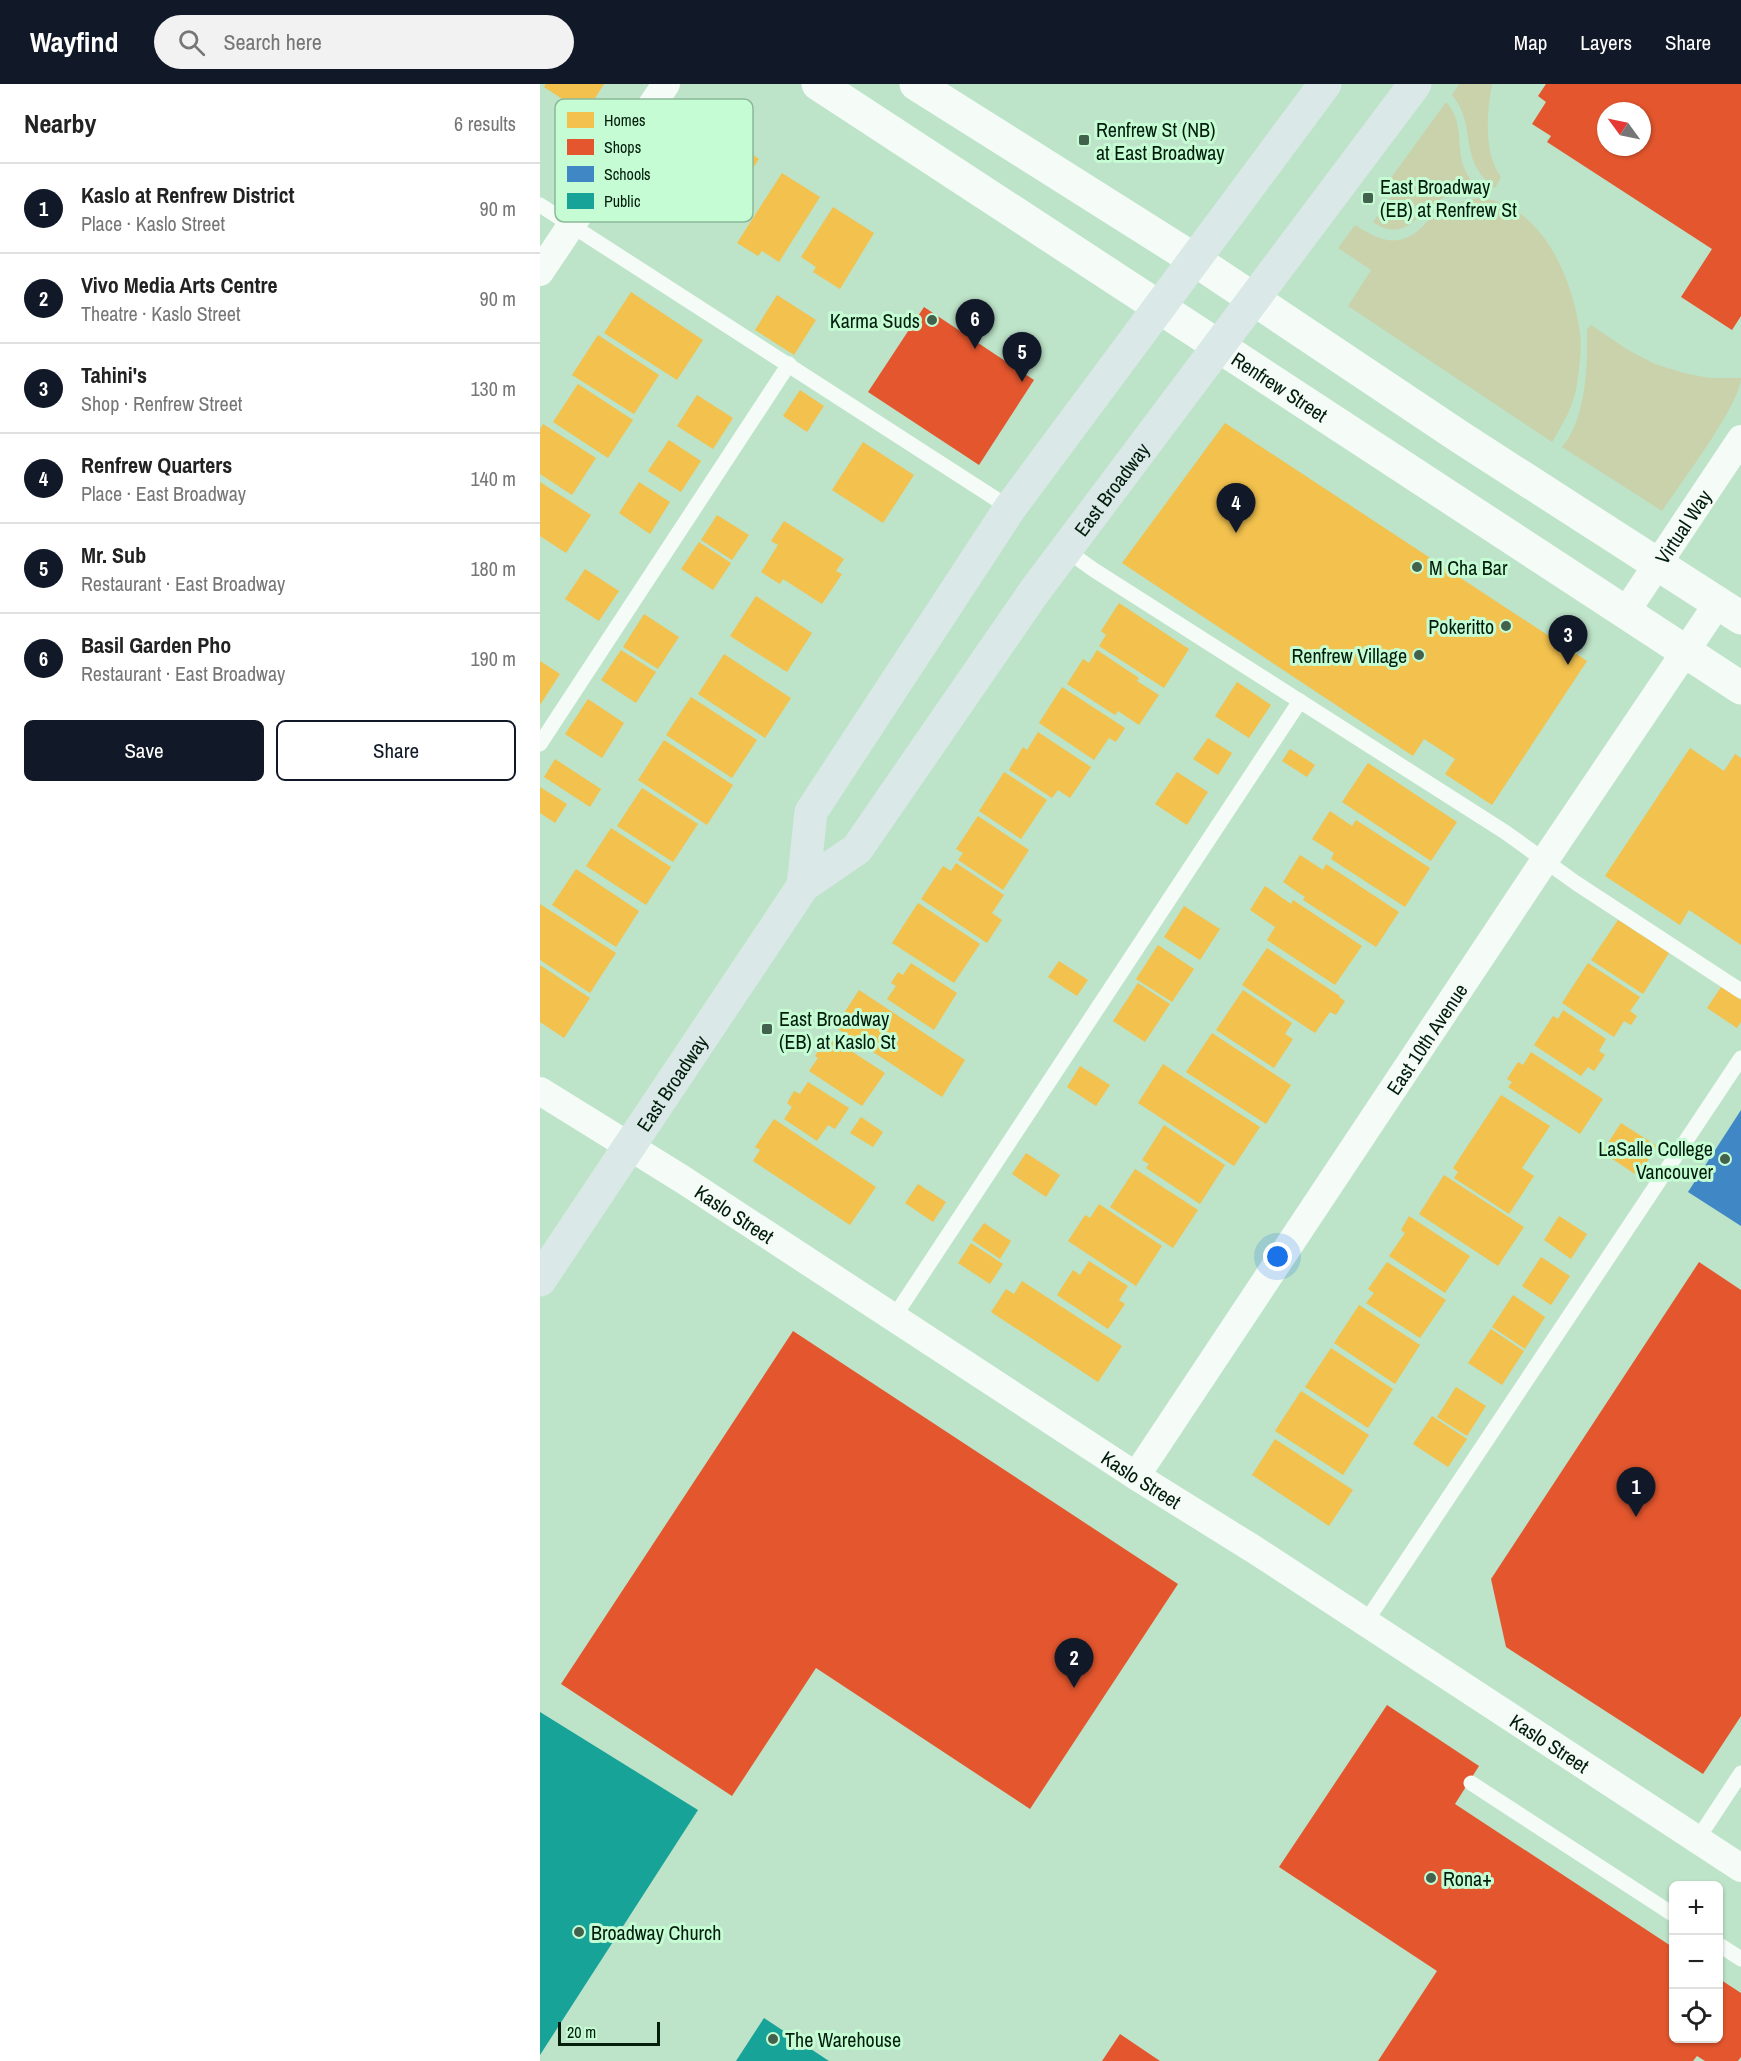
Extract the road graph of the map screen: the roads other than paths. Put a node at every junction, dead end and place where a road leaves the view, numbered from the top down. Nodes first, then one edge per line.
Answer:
1 (666, 84) edge
2 (818, 84) edge
3 (916, 84) edge
4 (1325, 84) edge
5 (1415, 84) edge
6 (656, 99) edge
7 (540, 205) edge
8 (555, 216) edge
9 (564, 222) edge
10 (573, 222) edge
11 (570, 226) junction
12 (1195, 260) junction
13 (540, 272) edge
14 (1254, 299) junction
15 (1160, 308) junction
16 (1218, 346) junction
17 (789, 364) junction
18 (1741, 439) edge
19 (1010, 508) junction
20 (1066, 550) junction
21 (1658, 564) junction
22 (1730, 611) edge
23 (1624, 614) junction
24 (1685, 652) junction
25 (1741, 688) edge
26 (1300, 701) junction
27 (540, 744) edge
28 (1545, 860) junction
29 (803, 886) junction
30 (1741, 991) edge
31 (1741, 1058) edge
32 (540, 1091) edge
33 (628, 1147) junction
34 (540, 1280) edge
35 (894, 1317) junction
36 (1136, 1476) junction
37 (1365, 1623) junction
38 (1741, 1773) edge
39 (1471, 1783) dead end
40 (1697, 1840) junction
41 (1741, 1868) edge
42 (1669, 1912) edge
43 (1723, 1947) edge
44 (1741, 1959) edge

1 - 6 street
2 - 15 street, Renfrew Street
3 - 12 street
4 - 12 main road, East Broadway
5 - 14 main road, East Broadway
7 - 8 lane
9 - 11 lane
10 - 11 street
11 - 13 street
11 - 17 lane
12 - 14 street
12 - 15 main road, East Broadway
14 - 16 main road, East Broadway
14 - 21 street
15 - 16 street, Renfrew Street
15 - 19 main road, East Broadway
16 - 20 main road, East Broadway
16 - 23 street, Renfrew Street
17 - 19 lane
17 - 27 lane
18 - 21 street, Virtual Way
19 - 29 main road, East Broadway
20 - 26 lane
20 - 29 main road, East Broadway
21 - 22 street
21 - 23 street, Virtual Way
22 - 24 street, East 10th Avenue
23 - 24 street, Renfrew Street
24 - 25 street, Renfrew Street
24 - 28 street, East 10th Avenue
26 - 28 lane
26 - 35 lane
28 - 30 lane
28 - 36 street, East 10th Avenue
29 - 33 main road, East Broadway
31 - 37 lane
32 - 33 street, Kaslo Street
33 - 34 main road, East Broadway
33 - 35 street, Kaslo Street
35 - 36 street, Kaslo Street
36 - 37 street, Kaslo Street
37 - 40 street, Kaslo Street
38 - 40 lane
39 - 42 lane
40 - 41 street, Kaslo Street
43 - 44 lane

